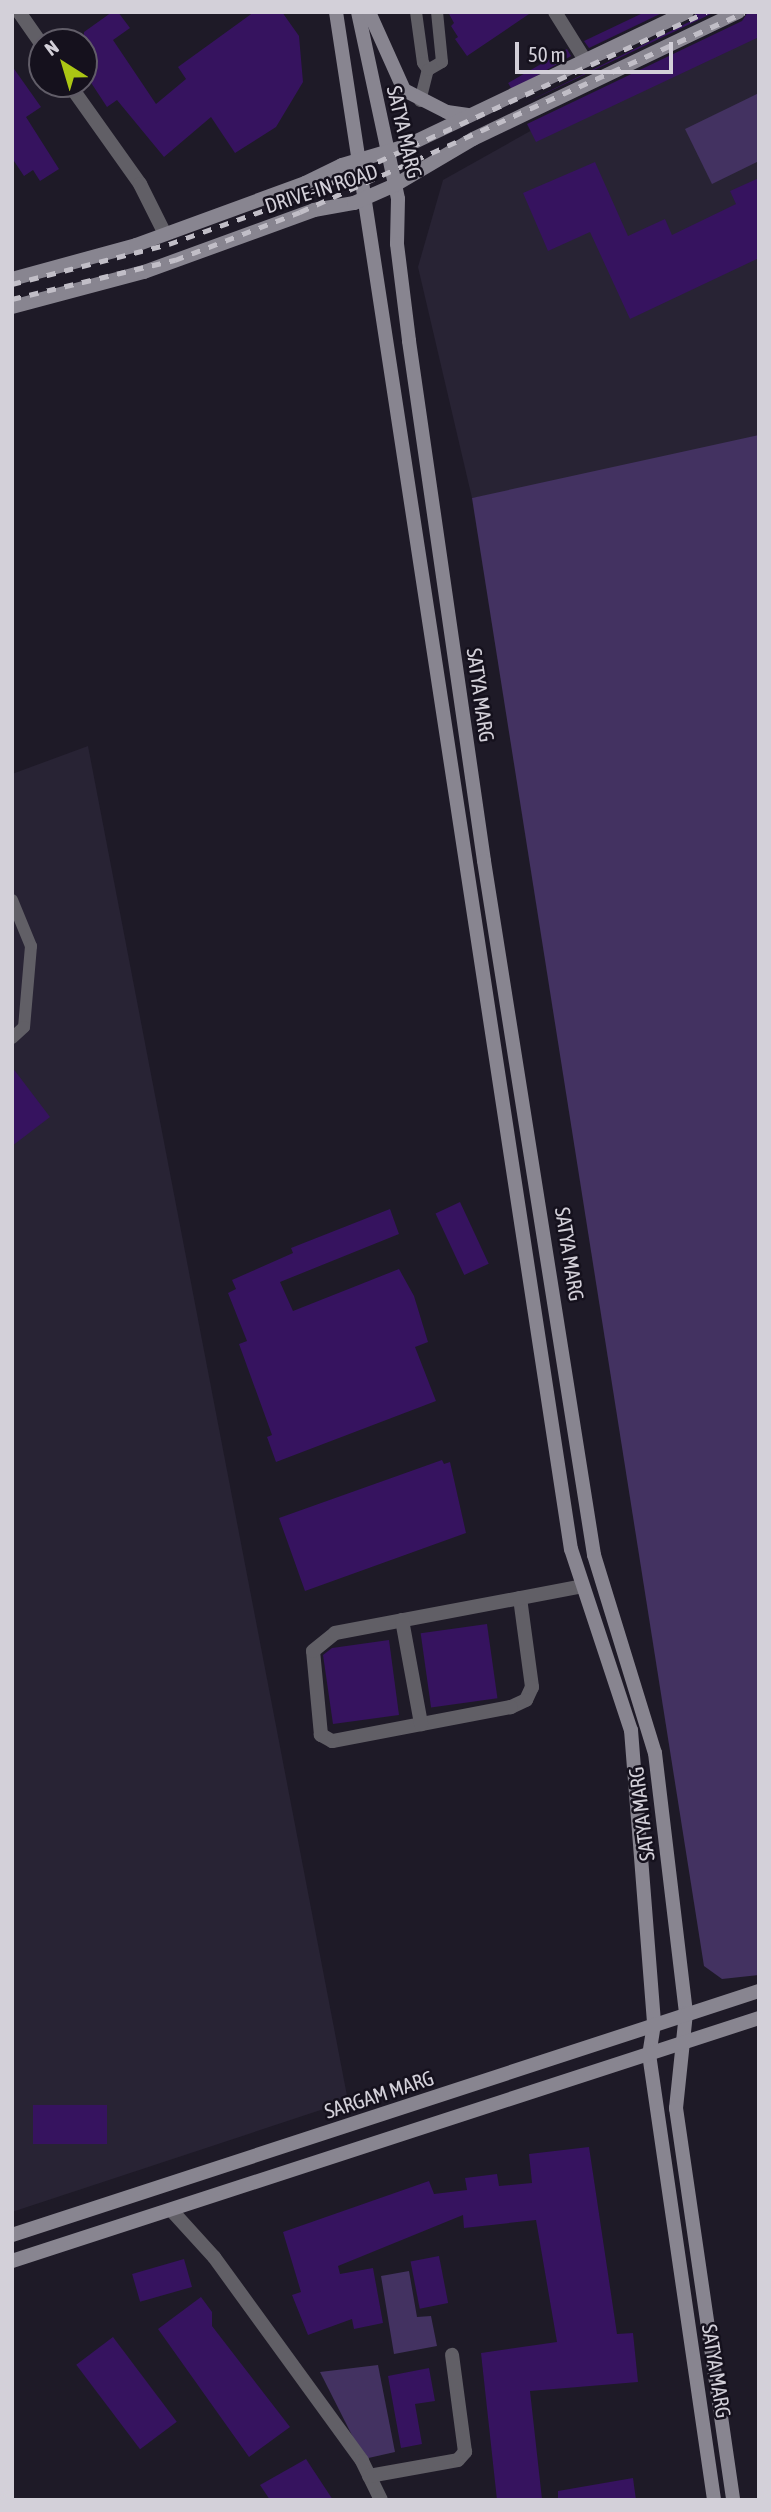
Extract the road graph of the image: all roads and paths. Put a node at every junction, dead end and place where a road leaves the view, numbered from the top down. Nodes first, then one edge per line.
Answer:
1 (19, 12) edge
2 (336, 12) edge
3 (358, 12) edge
4 (369, 12) edge
5 (416, 12) edge
6 (437, 12) edge
7 (555, 12) edge
8 (687, 12) edge
9 (738, 12) edge
10 (30, 28) edge
11 (585, 60) junction
12 (428, 70) junction
13 (79, 98) edge
14 (420, 101) junction
15 (469, 116) junction
16 (388, 152) junction
17 (361, 160) junction
18 (395, 185) junction
19 (366, 199) junction
20 (165, 234) junction
21 (12, 279) edge
22 (12, 307) edge
23 (12, 900) edge
24 (12, 1038) edge
25 (574, 1415) junction
26 (552, 1416) junction
27 (583, 1586) junction
28 (520, 1598) junction
29 (402, 1620) junction
30 (421, 1724) junction
31 (759, 1991) edge
32 (686, 2013) junction
33 (759, 2018) edge
34 (654, 2024) junction
35 (681, 2043) junction
36 (649, 2054) junction
37 (173, 2212) junction
38 (12, 2235) edge
39 (12, 2261) edge
40 (452, 2355) dead end
41 (369, 2476) junction
42 (381, 2500) edge
43 (714, 2500) edge
44 (733, 2500) edge

1 - 10 street
2 - 17 main road, SATYA MARG
3 - 16 main road, SATYA MARG
4 - 14 main road
5 - 12 lane
6 - 12 lane
7 - 11 street
8 - 11 main road, DRIVE-IN ROAD
9 - 18 main road, DRIVE-IN ROAD
11 - 15 main road, DRIVE-IN ROAD
12 - 14 lane
13 - 20 street
14 - 15 main road
15 - 16 main road, DRIVE-IN ROAD
16 - 17 main road, DRIVE-IN ROAD
16 - 18 main road, SATYA MARG
17 - 19 main road, SATYA MARG
17 - 20 main road, DRIVE-IN ROAD
18 - 19 main road, DRIVE-IN ROAD
18 - 25 main road, SATYA MARG
19 - 22 main road, DRIVE-IN ROAD
19 - 26 main road, SATYA MARG
20 - 21 main road, DRIVE-IN ROAD
23 - 24 lane
25 - 26 main road
25 - 32 main road, SATYA MARG
26 - 27 main road, SATYA MARG
27 - 28 street
27 - 34 main road, SATYA MARG
28 - 29 street
28 - 30 street
29 - 30 street
29 - 30 street
31 - 32 main road, SARGAM MARG
32 - 34 main road, SARGAM MARG
32 - 35 main road, SATYA MARG
33 - 35 main road
34 - 36 main road, SATYA MARG
34 - 38 main road, SARGAM MARG
35 - 36 main road
35 - 44 main road, SATYA MARG
36 - 37 main road
36 - 43 main road, SATYA MARG
37 - 39 main road
37 - 41 street
40 - 41 street
41 - 42 street

